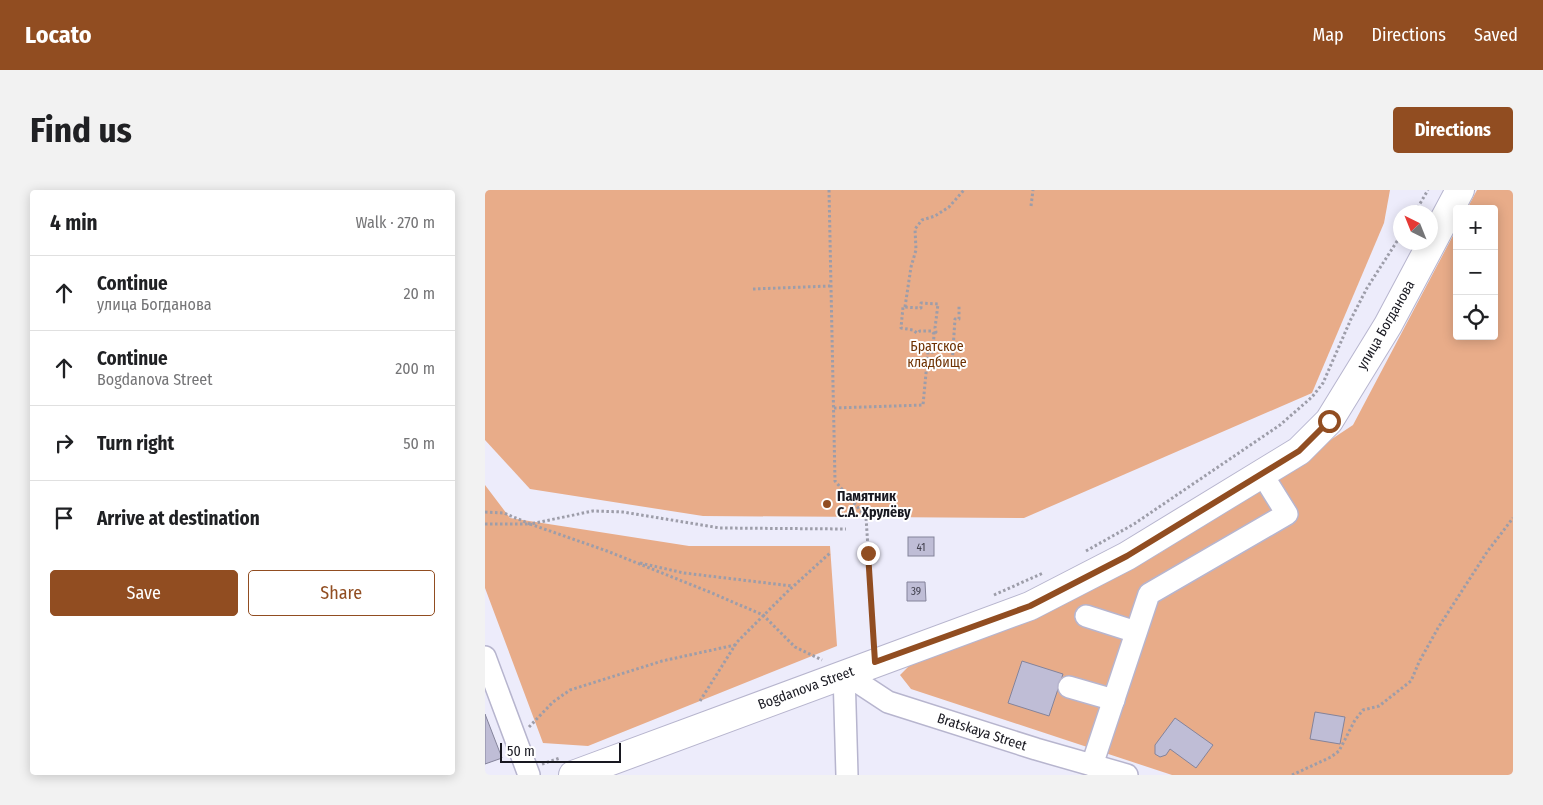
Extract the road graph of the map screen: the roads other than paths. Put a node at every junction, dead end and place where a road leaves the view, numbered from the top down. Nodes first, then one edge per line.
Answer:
1 (1460, 190) edge
2 (1262, 474) junction
3 (1086, 616) dead end
4 (1136, 632) junction
5 (485, 657) edge
6 (832, 668) junction
7 (1069, 687) dead end
8 (1114, 700) junction
9 (570, 765) edge
10 (1093, 765) junction
11 (847, 767) edge
12 (534, 770) edge
13 (833, 775) edge
14 (1127, 775) edge

1 - 2 main road, улица Богданова
2 - 4 street
2 - 6 main road, Bogdanova Street
3 - 4 street
4 - 8 street
5 - 12 street
6 - 9 main road, Bogdanova Street
6 - 10 street, Bratskaya Street
6 - 11 street
7 - 8 street
8 - 10 street
10 - 14 street, Bratskaya Street
11 - 13 street

